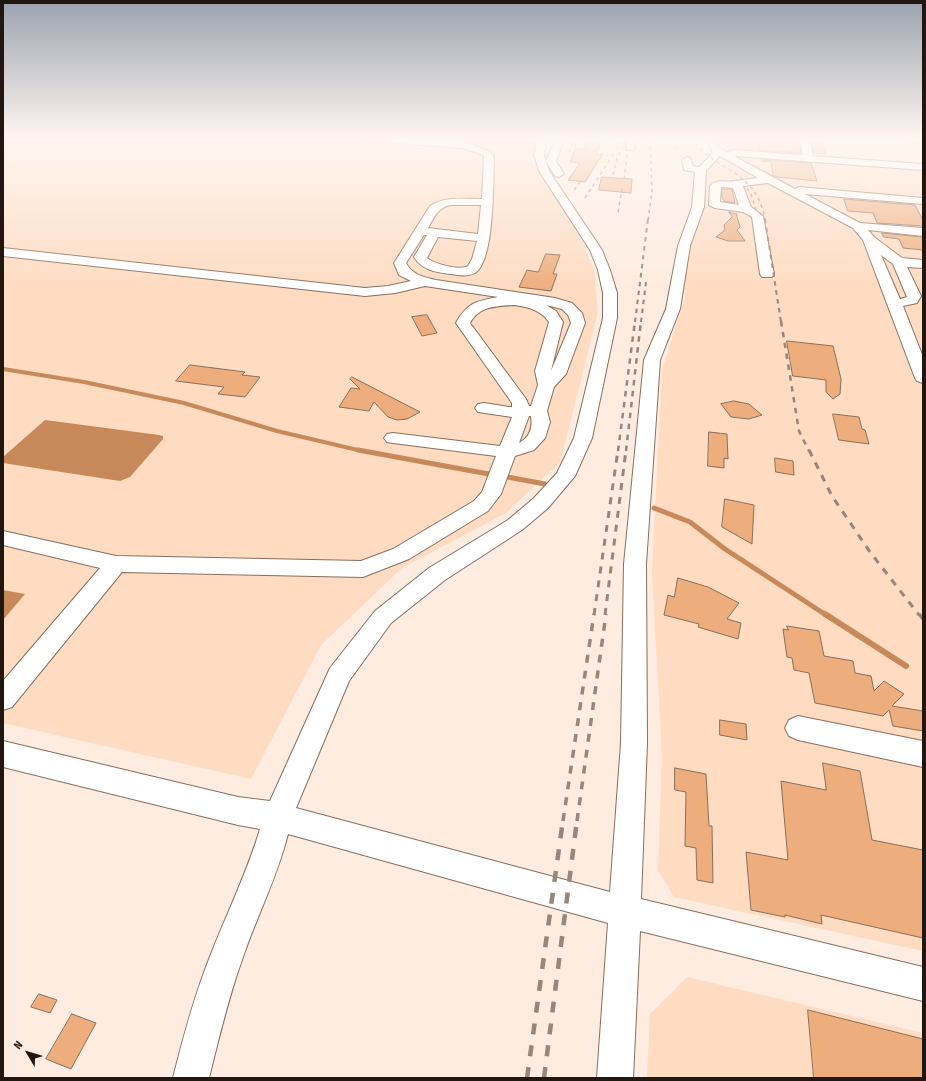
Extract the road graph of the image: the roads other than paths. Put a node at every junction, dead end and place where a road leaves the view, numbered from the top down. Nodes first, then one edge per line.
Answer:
1 (488, 188) edge
2 (555, 188) edge
3 (698, 188) edge
4 (715, 188) edge
5 (739, 188) edge
6 (785, 188) edge
7 (788, 190) junction
8 (923, 201) edge
9 (487, 202) junction
10 (746, 209) junction
11 (856, 226) junction
12 (428, 232) junction
13 (923, 232) edge
14 (483, 238) junction
15 (868, 238) junction
16 (3, 252) edge
17 (923, 264) edge
18 (901, 266) junction
19 (923, 272) edge
20 (767, 274) dead end
21 (425, 281) junction
22 (895, 304) junction
23 (923, 378) edge
24 (546, 385) junction
25 (484, 408) dead end
26 (530, 411) junction
27 (393, 438) dead end
28 (504, 458) junction
29 (3, 538) edge
30 (116, 564) junction
31 (3, 699) edge
32 (798, 728) dead end
33 (3, 754) edge
34 (923, 754) edge
35 (278, 817) junction
36 (624, 910) junction
37 (923, 984) edge
38 (191, 1078) edge
39 (615, 1078) edge

1 - 9 street
2 - 35 street
3 - 36 street
4 - 10 street
5 - 10 street
6 - 7 street
7 - 8 street
7 - 11 street
9 - 12 street
9 - 14 street
10 - 20 street
11 - 13 street
11 - 15 street
12 - 14 street
12 - 14 street
12 - 21 street
15 - 18 street
15 - 22 street
16 - 21 street
17 - 18 street
18 - 19 street
18 - 22 street
21 - 24 street
22 - 23 street
24 - 26 street
24 - 26 street
25 - 26 street
26 - 28 street
26 - 28 street
27 - 28 street
28 - 30 street
29 - 30 street
30 - 31 street
32 - 34 street
33 - 35 street
35 - 36 street
35 - 38 street
36 - 37 street
36 - 39 street

